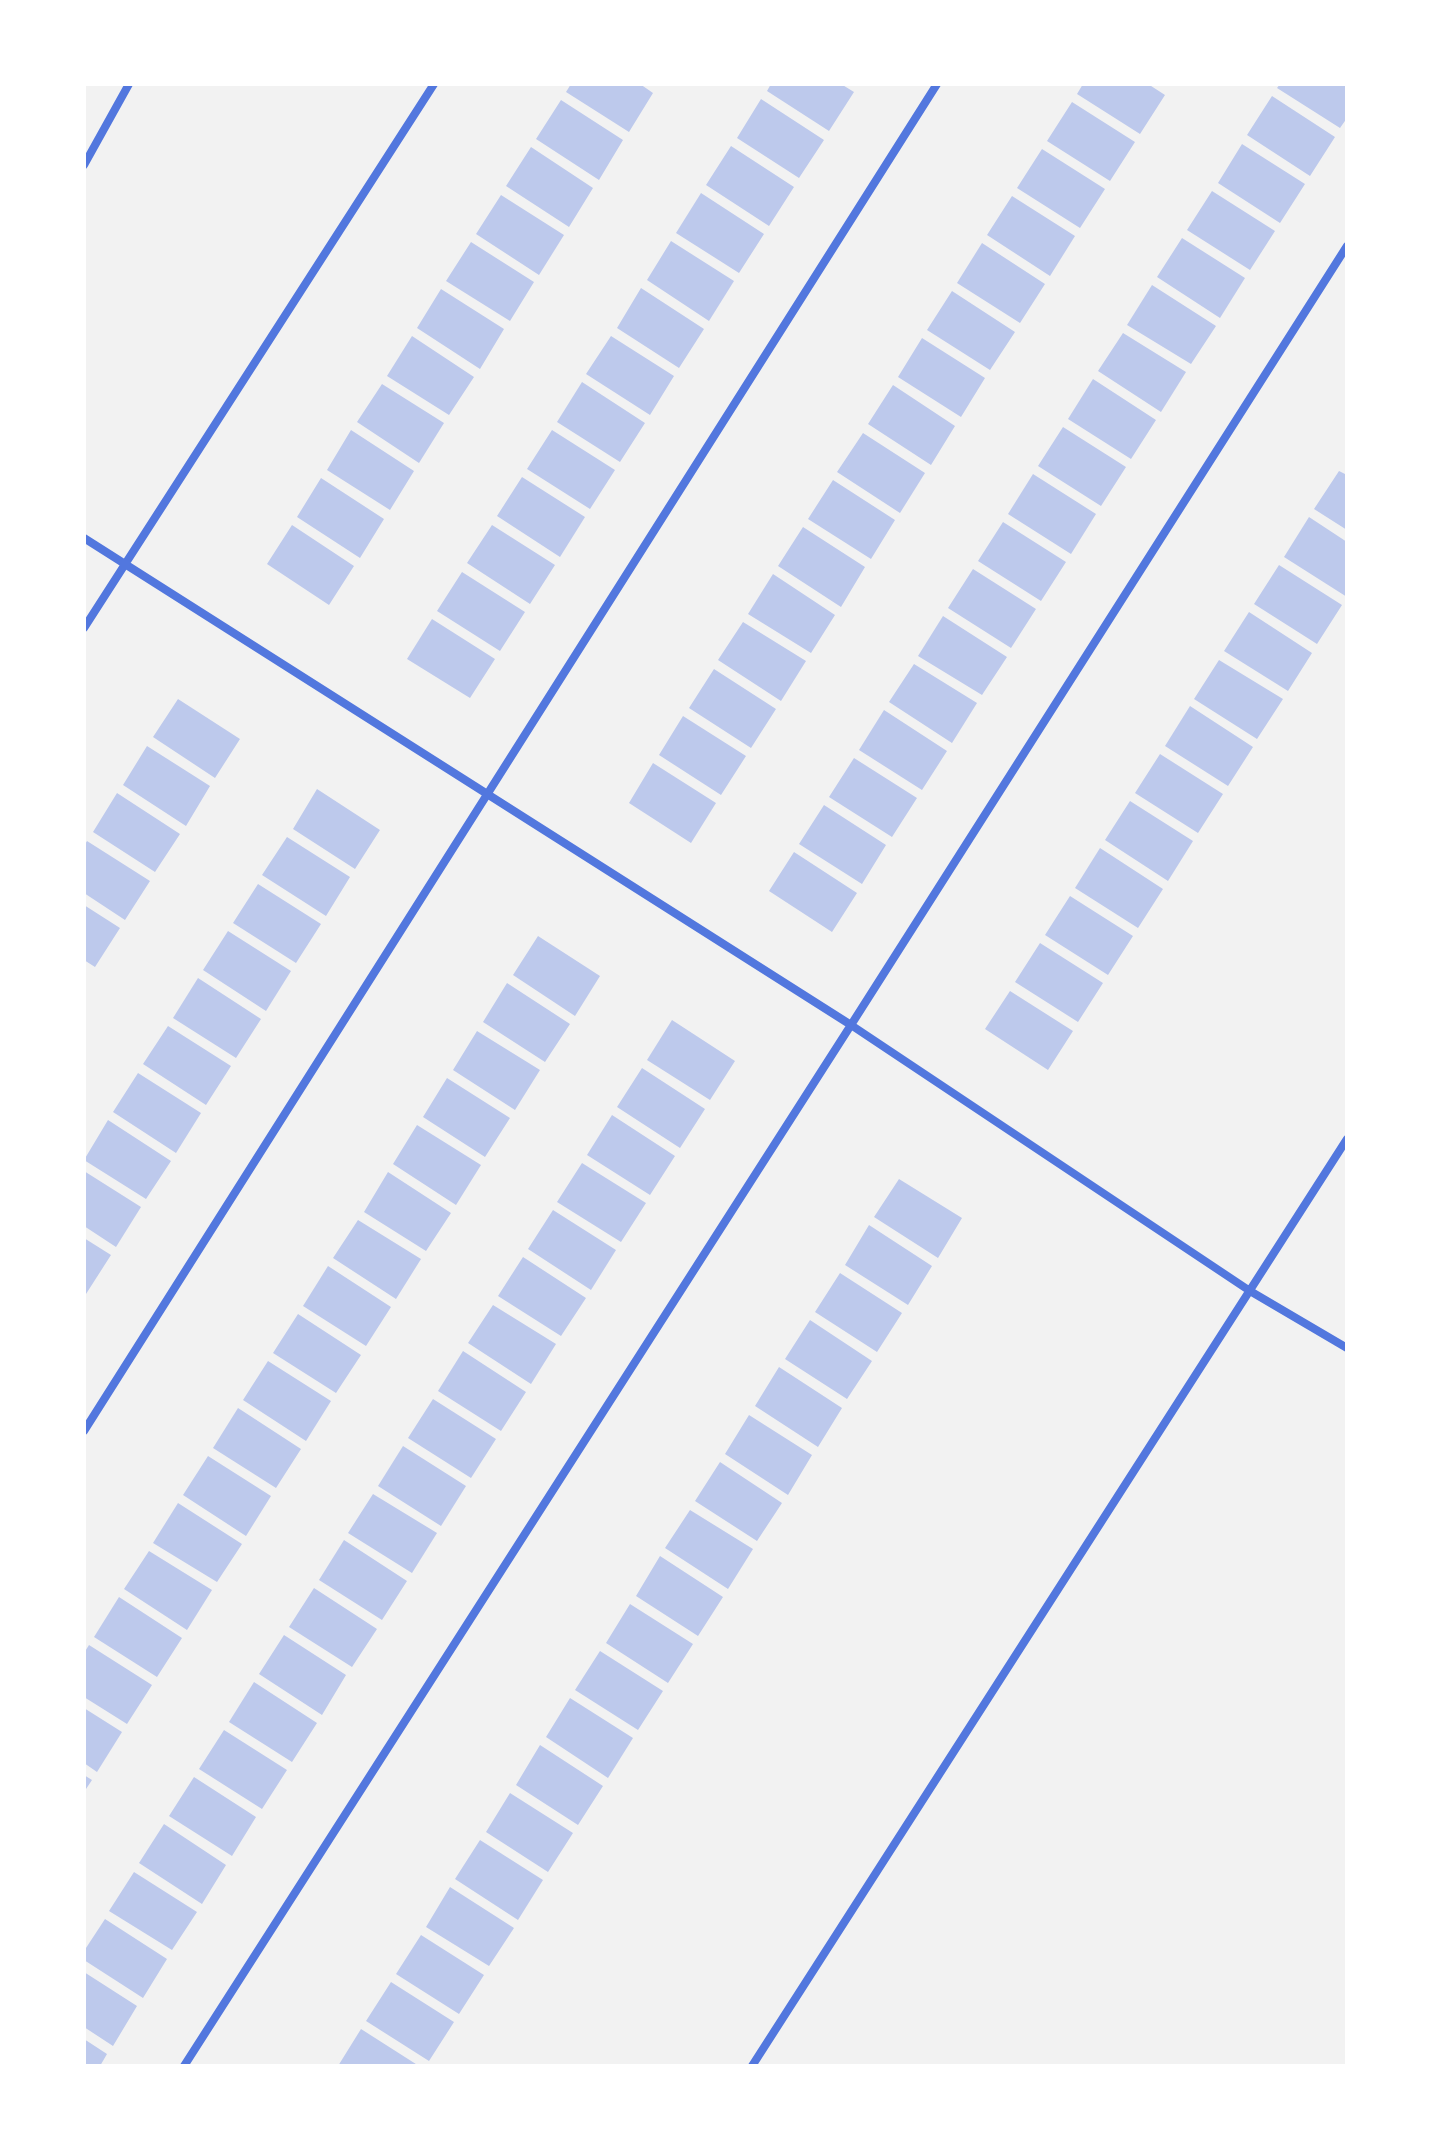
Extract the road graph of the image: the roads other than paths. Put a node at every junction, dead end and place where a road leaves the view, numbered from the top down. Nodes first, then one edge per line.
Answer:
1 (129, 84) edge
2 (434, 84) edge
3 (937, 84) edge
4 (84, 165) edge
5 (1347, 246) edge
6 (84, 538) edge
7 (124, 565) junction
8 (84, 628) edge
9 (487, 795) junction
10 (851, 1025) junction
11 (1347, 1139) edge
12 (1250, 1291) junction
13 (1347, 1348) edge
14 (84, 1431) edge
15 (184, 2066) edge
16 (752, 2066) edge

1 - 4 street
2 - 7 street
3 - 9 street
5 - 10 street
6 - 7 street
7 - 8 street
7 - 9 street
9 - 10 street
9 - 14 street
10 - 12 street
10 - 15 street
11 - 12 street
12 - 13 street
12 - 16 street

